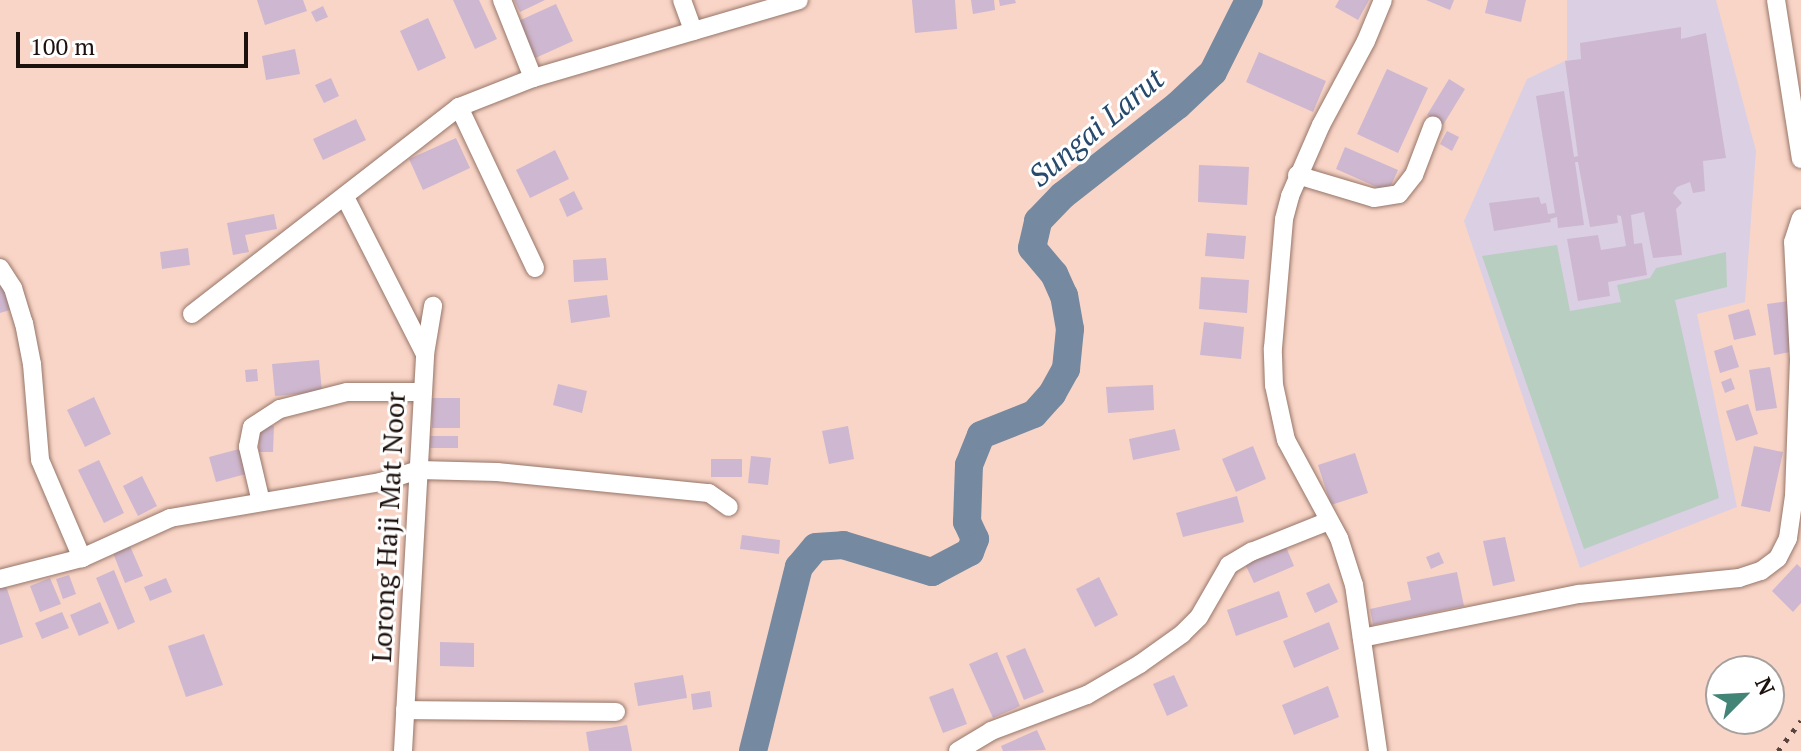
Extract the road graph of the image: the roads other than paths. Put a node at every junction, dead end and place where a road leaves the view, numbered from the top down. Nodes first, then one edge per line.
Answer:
1 (502, 0) edge
2 (682, 0) edge
3 (799, 0) edge
4 (1383, 0) edge
5 (1776, 0) edge
6 (693, 31) junction
7 (533, 78) junction
8 (459, 107) junction
9 (1433, 125) dead end
10 (1801, 159) edge
11 (1297, 175) junction
12 (345, 197) junction
13 (1799, 228) edge
14 (0, 268) edge
15 (535, 268) dead end
16 (433, 306) dead end
17 (192, 314) dead end
18 (425, 354) junction
19 (423, 392) junction
20 (419, 470) junction
21 (261, 502) junction
22 (729, 507) dead end
23 (1329, 521) junction
24 (82, 558) junction
25 (0, 579) edge
26 (1362, 638) junction
27 (405, 710) junction
28 (616, 712) dead end
29 (403, 751) edge
30 (958, 751) edge
31 (1378, 751) edge

1 - 7 street
2 - 6 street
3 - 6 street
4 - 11 street
5 - 10 street
6 - 7 street
7 - 8 street
8 - 12 street
8 - 15 street
9 - 11 street
11 - 23 street
12 - 17 street
12 - 18 street
13 - 26 street
14 - 24 street
16 - 18 street, Lorong Haji Mat Noor
18 - 19 street, Lorong Haji Mat Noor
19 - 20 street, Lorong Haji Mat Noor
19 - 21 street
20 - 21 street
20 - 22 street
20 - 27 street, Lorong Haji Mat Noor
21 - 24 street
23 - 26 street
23 - 30 street
24 - 25 street
26 - 31 street
27 - 28 street
27 - 29 street, Lorong Haji Mat Noor

